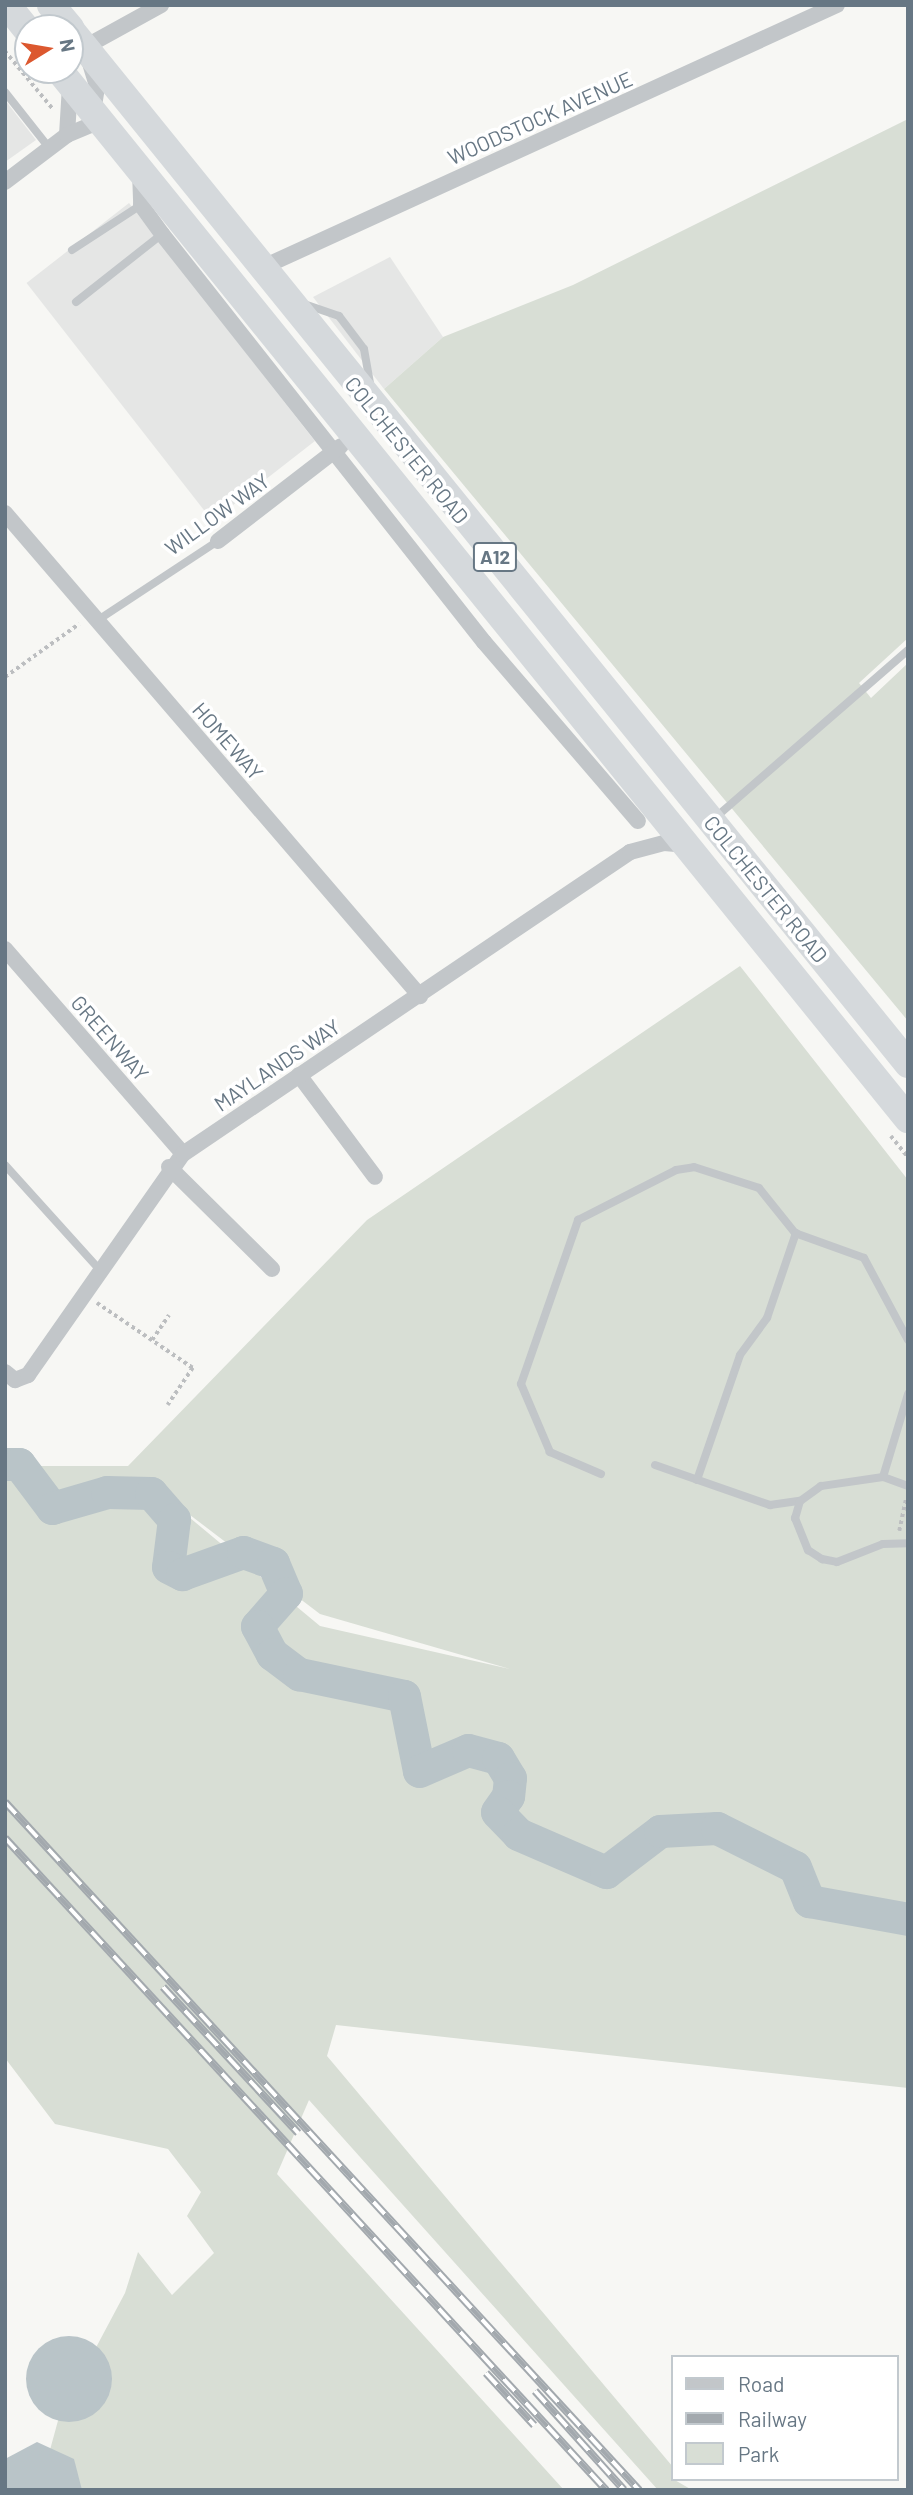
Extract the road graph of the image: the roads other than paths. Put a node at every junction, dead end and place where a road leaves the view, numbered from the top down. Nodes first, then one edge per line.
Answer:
1 (161, 5) edge
2 (837, 5) edge
3 (84, 32) edge
4 (84, 46) edge
5 (84, 56) edge
6 (64, 84) edge
7 (70, 84) edge
8 (5, 92) edge
9 (93, 113) junction
10 (66, 135) junction
11 (50, 149) junction
12 (140, 172) junction
13 (5, 182) edge
14 (141, 205) junction
15 (162, 234) junction
16 (72, 250) dead end
17 (261, 268) junction
18 (76, 302) dead end
19 (346, 443) junction
20 (5, 513) edge
21 (218, 541) joint
22 (94, 618) junction
23 (908, 650) edge
24 (631, 772) junction
25 (711, 821) junction
26 (638, 823) junction
27 (683, 845) junction
28 (630, 852) junction
29 (5, 949) edge
30 (420, 996) junction
31 (908, 1064) edge
32 (299, 1075) junction
33 (908, 1119) edge
34 (183, 1154) junction
35 (5, 1165) edge
36 (169, 1167) junction
37 (375, 1177) dead end
38 (796, 1233) junction
39 (99, 1269) junction
40 (272, 1269) dead end
41 (908, 1339) edge
42 (10, 1376) edge
43 (908, 1394) edge
44 (655, 1465) dead end
45 (601, 1474) dead end
46 (883, 1477) junction
47 (697, 1480) junction
48 (908, 1487) edge
49 (800, 1501) junction
50 (904, 1542) edge

1 - 3 street
2 - 17 street, WOODSTOCK AVENUE
4 - 17 highway, COLCHESTER ROAD / A12
5 - 9 street
6 - 10 street
7 - 9 highway, COLCHESTER ROAD / A12
8 - 11 lane
9 - 10 street
9 - 12 highway, COLCHESTER ROAD / A12
10 - 11 street
11 - 13 street
12 - 14 street
12 - 19 highway, COLCHESTER ROAD / A12
14 - 15 street, COLCHESTER ROAD
14 - 16 lane
15 - 18 lane
15 - 19 street, COLCHESTER ROAD
17 - 25 highway, COLCHESTER ROAD / A12
19 - 21 street, WILLOW WAY
19 - 24 highway, COLCHESTER ROAD / A12
19 - 26 street, COLCHESTER ROAD
20 - 22 street, HOMEWAY
21 - 22 lane, WILLOW WAY
22 - 30 street, HOMEWAY
23 - 25 lane
24 - 26 street
24 - 27 highway, COLCHESTER ROAD / A12
25 - 31 highway, COLCHESTER ROAD / A12
26 - 27 street, COLCHESTER ROAD
26 - 28 street
27 - 28 street, MAYLANDS WAY
27 - 33 highway, COLCHESTER ROAD / A12
28 - 30 street, MAYLANDS WAY
29 - 34 street, GREENWAY
30 - 32 street, MAYLANDS WAY
32 - 34 street, MAYLANDS WAY
32 - 37 street
34 - 36 street, MAYLANDS WAY
35 - 39 lane
36 - 39 street, MAYLANDS WAY
36 - 40 street
38 - 41 lane
38 - 45 lane
38 - 47 lane
39 - 42 street, MAYLANDS WAY
43 - 46 lane
44 - 47 lane
46 - 48 lane
46 - 49 lane
47 - 49 lane
49 - 50 lane

